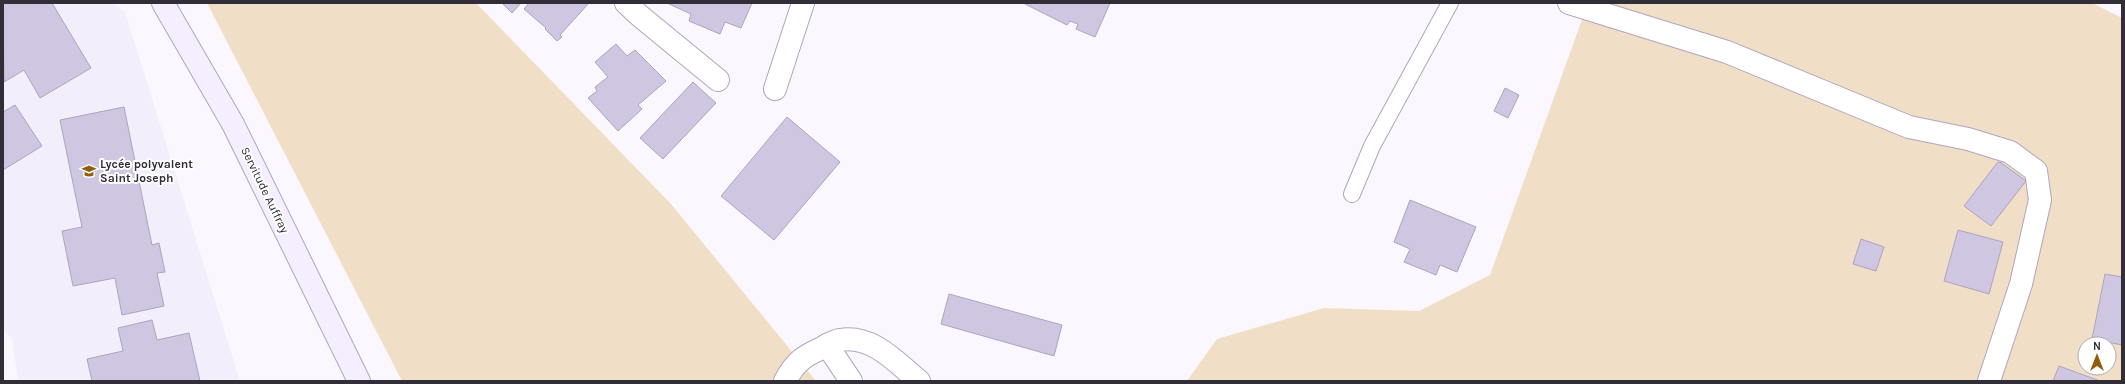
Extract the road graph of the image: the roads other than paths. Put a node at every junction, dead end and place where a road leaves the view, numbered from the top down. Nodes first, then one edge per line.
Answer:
1 (163, 3) edge
2 (626, 3) edge
3 (803, 3) edge
4 (1450, 3) edge
5 (1569, 3) edge
6 (718, 80) dead end
7 (775, 90) dead end
8 (1352, 194) dead end
9 (827, 345) junction
10 (359, 381) edge
11 (785, 381) edge
12 (851, 381) edge
13 (919, 381) edge
14 (1989, 381) edge

1 - 10 street, Servitude Auffray
2 - 6 street
3 - 7 street
4 - 8 lane
5 - 14 street
9 - 11 street
9 - 12 street
9 - 13 street

